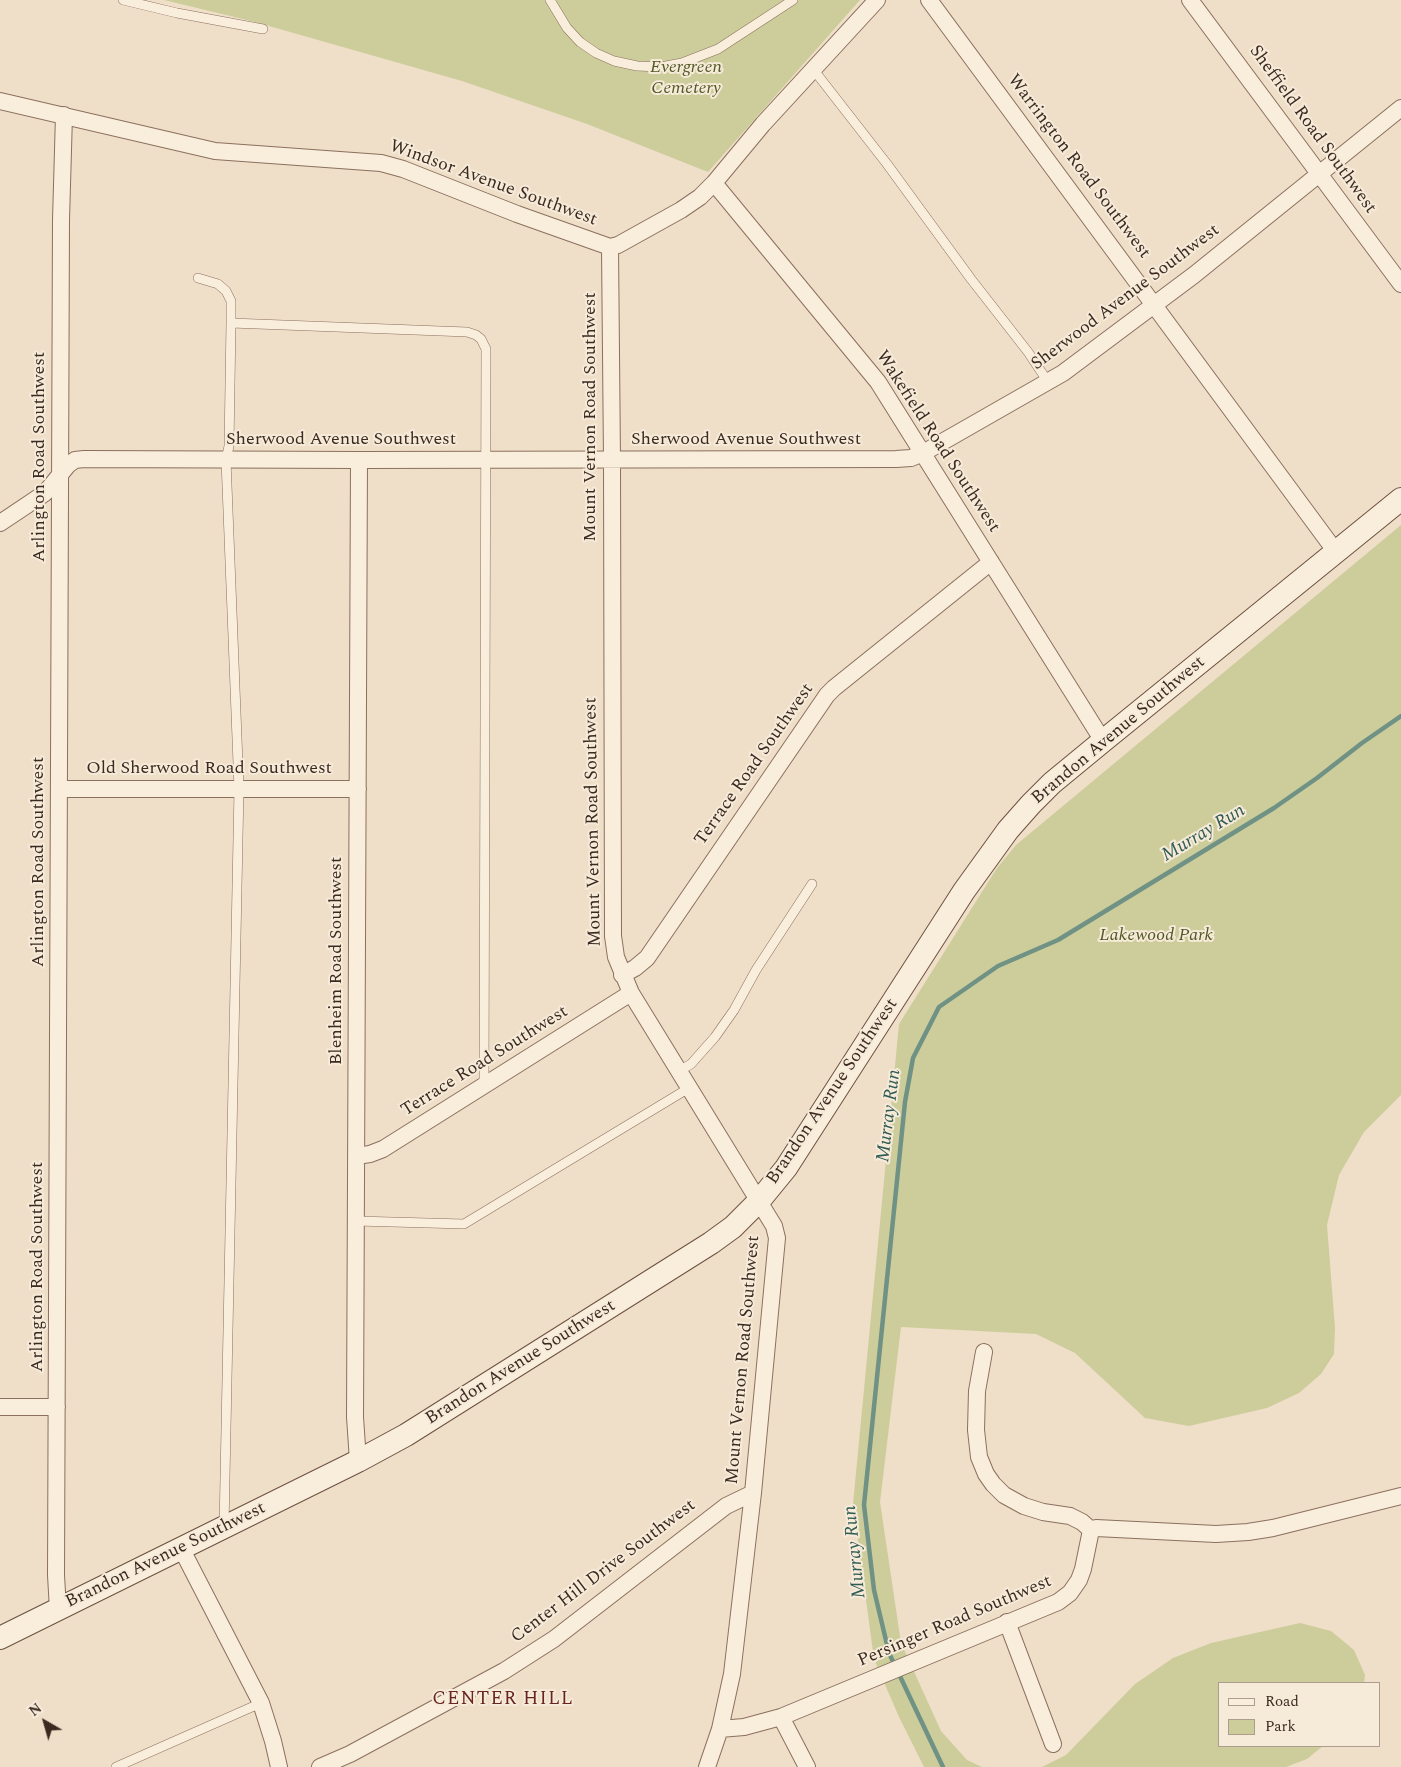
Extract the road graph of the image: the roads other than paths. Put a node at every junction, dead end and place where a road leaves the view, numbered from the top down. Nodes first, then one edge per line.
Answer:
1 (123, 0) edge
2 (550, 0) edge
3 (793, 0) edge
4 (877, 0) edge
5 (929, 0) edge
6 (1190, 0) edge
7 (263, 29) dead end
8 (813, 69) junction
9 (0, 102) edge
10 (1401, 108) edge
11 (64, 115) junction
12 (1318, 173) junction
13 (714, 183) junction
14 (610, 247) junction
15 (198, 278) dead end
16 (1401, 284) edge
17 (1155, 305) junction
18 (231, 323) junction
19 (1048, 382) junction
20 (923, 454) junction
21 (226, 460) junction
22 (358, 460) junction
23 (484, 460) junction
24 (612, 460) junction
25 (60, 472) junction
26 (1401, 499) edge
27 (0, 522) edge
28 (1336, 552) junction
29 (991, 562) junction
30 (1103, 741) junction
31 (59, 789) junction
32 (240, 789) junction
33 (358, 789) junction
34 (812, 884) dead end
35 (622, 974) junction
36 (631, 993) junction
37 (679, 1071) junction
38 (484, 1086) junction
39 (689, 1088) junction
40 (356, 1156) junction
41 (759, 1201) junction
42 (356, 1221) junction
43 (984, 1352) dead end
44 (0, 1407) edge
45 (57, 1407) junction
46 (358, 1461) junction
47 (753, 1492) junction
48 (1401, 1496) edge
49 (224, 1527) junction
50 (1091, 1530) junction
51 (181, 1548) junction
52 (58, 1610) junction
53 (1007, 1622) junction
54 (0, 1638) edge
55 (261, 1703) junction
56 (781, 1717) junction
57 (720, 1729) junction
58 (1053, 1744) dead end
59 (116, 1767) edge
60 (279, 1767) edge
61 (320, 1767) edge
62 (707, 1767) edge
63 (807, 1767) edge

1 - 7 lane
2 - 3 lane
4 - 8 street, Windsor Avenue Southwest
5 - 17 street, Warrington Road Southwest
6 - 12 street, Sheffield Road Southwest
8 - 13 street, Windsor Avenue Southwest
8 - 19 lane
9 - 11 street, Windsor Avenue Southwest
10 - 12 street, Sherwood Avenue Southwest
11 - 14 street, Windsor Avenue Southwest
11 - 25 street, Arlington Road Southwest
12 - 16 street, Sheffield Road Southwest
12 - 17 street, Sherwood Avenue Southwest
13 - 14 street, Windsor Avenue Southwest
13 - 20 street, Wakefield Road Southwest
14 - 24 street, Mount Vernon Road Southwest
15 - 18 lane
17 - 19 street, Sherwood Avenue Southwest
17 - 28 street, Warrington Road Southwest
18 - 21 lane
18 - 23 lane
19 - 20 street, Sherwood Avenue Southwest
20 - 24 street, Sherwood Avenue Southwest
20 - 29 street, Wakefield Road Southwest
21 - 22 street, Sherwood Avenue Southwest
21 - 25 street, Sherwood Avenue Southwest
21 - 32 lane
22 - 23 street, Sherwood Avenue Southwest
22 - 33 street, Blenheim Road Southwest
23 - 24 street, Sherwood Avenue Southwest
23 - 38 lane
24 - 35 street, Mount Vernon Road Southwest
25 - 27 street, Sherwood Avenue Southwest
25 - 31 street, Arlington Road Southwest
26 - 28 main road, Brandon Avenue Southwest
28 - 30 main road, Brandon Avenue Southwest
29 - 30 street, Wakefield Road Southwest
29 - 35 street, Terrace Road Southwest
30 - 41 main road, Brandon Avenue Southwest
31 - 32 street, Old Sherwood Road Southwest
31 - 45 street, Arlington Road Southwest
32 - 33 street, Old Sherwood Road Southwest
32 - 49 lane
33 - 40 street, Blenheim Road Southwest
34 - 37 lane
35 - 36 street, Mount Vernon Road Southwest
36 - 37 street, Mount Vernon Road Southwest
36 - 38 street, Terrace Road Southwest
37 - 39 street, Mount Vernon Road Southwest
38 - 40 street, Terrace Road Southwest
39 - 41 street, Mount Vernon Road Southwest
39 - 42 lane
40 - 42 street, Blenheim Road Southwest
41 - 46 main road, Brandon Avenue Southwest
41 - 47 street, Mount Vernon Road Southwest
42 - 46 street, Blenheim Road Southwest
43 - 50 street
44 - 45 street
45 - 52 street, Arlington Road Southwest
46 - 49 main road, Brandon Avenue Southwest
47 - 57 street, Mount Vernon Road Southwest
47 - 61 street, Center Hill Drive Southwest
48 - 50 street
49 - 51 main road, Brandon Avenue Southwest
50 - 53 street, Persinger Road Southwest
51 - 52 main road, Brandon Avenue Southwest
51 - 55 street
52 - 54 main road, Brandon Avenue Southwest
53 - 56 street, Persinger Road Southwest
53 - 58 street
55 - 59 lane
55 - 60 street
56 - 57 street, Persinger Road Southwest
56 - 63 street
57 - 62 street, Mount Vernon Road Southwest

